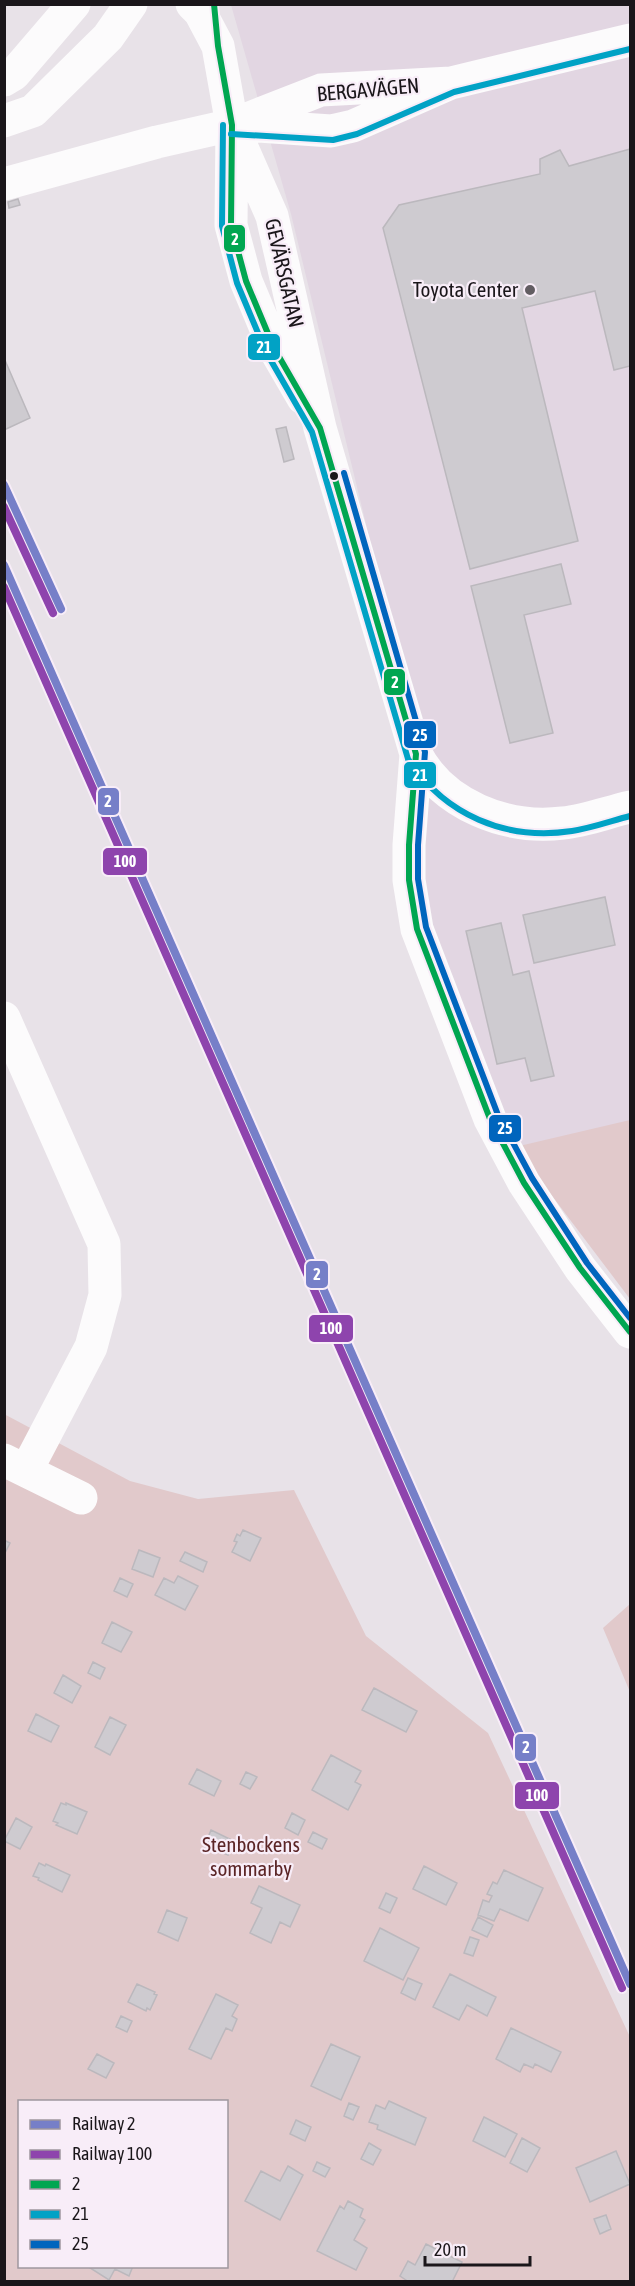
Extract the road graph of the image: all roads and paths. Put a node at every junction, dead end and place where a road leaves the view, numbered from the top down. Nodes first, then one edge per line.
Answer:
1 (74, 4) edge
2 (131, 4) edge
3 (192, 4) edge
4 (214, 4) edge
5 (630, 40) edge
6 (218, 45) junction
7 (4, 80) edge
8 (4, 121) edge
9 (232, 125) junction
10 (4, 184) edge
11 (416, 754) junction
12 (630, 807) edge
13 (4, 1018) edge
14 (630, 1332) edge
15 (15, 1465) edge
16 (81, 1498) dead end

1 - 7 street
2 - 8 street
3 - 6 street, GEVÄRSGATAN
4 - 6 street
5 - 9 street, BERGAVÄGEN
6 - 9 street, GEVÄRSGATAN
9 - 10 street, BERGAVÄGEN
9 - 11 street, GEVÄRSGATAN
11 - 12 street, GEVÄRSGATAN
11 - 14 street
13 - 15 street
15 - 16 street

